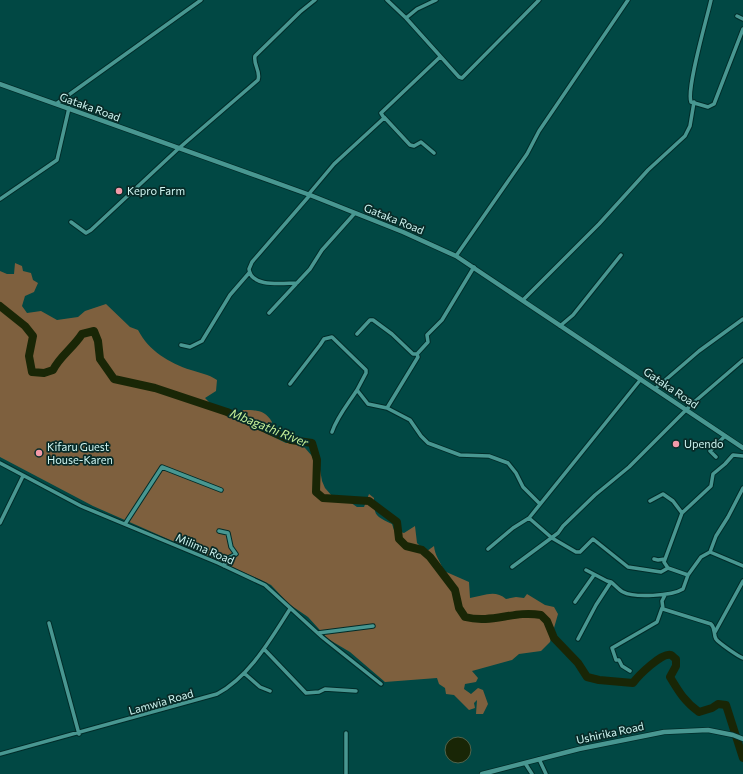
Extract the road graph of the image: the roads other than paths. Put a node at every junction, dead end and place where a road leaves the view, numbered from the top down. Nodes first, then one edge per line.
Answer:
1 (201, 0) edge
2 (315, 0) edge
3 (387, 0) edge
4 (436, 0) edge
5 (539, 0) edge
6 (628, 0) edge
7 (712, 0) edge
8 (737, 16) dead end
9 (406, 18) junction
10 (743, 19) edge
11 (743, 29) edge
12 (440, 57) junction
13 (0, 84) edge
14 (694, 102) junction
15 (56, 104) junction
16 (69, 108) junction
17 (381, 113) junction
18 (178, 149) junction
19 (434, 153) dead end
20 (309, 195) junction
21 (0, 199) edge
22 (355, 213) junction
23 (71, 222) dead end
24 (621, 255) dead end
25 (456, 256) junction
26 (474, 267) junction
27 (249, 273) junction
28 (297, 283) junction
29 (523, 300) junction
30 (269, 313) dead end
31 (743, 319) edge
32 (560, 326) junction
33 (357, 334) dead end
34 (181, 345) dead end
35 (417, 354) junction
36 (743, 360) edge
37 (642, 379) junction
38 (290, 384) dead end
39 (656, 388) junction
40 (357, 390) junction
41 (387, 408) junction
42 (687, 410) junction
43 (332, 432) dead end
44 (725, 436) junction
45 (743, 448) edge
46 (743, 456) edge
47 (716, 457) dead end
48 (0, 463) edge
49 (23, 476) junction
50 (743, 488) edge
51 (221, 490) dead end
52 (650, 501) dead end
53 (540, 504) junction
54 (682, 513) junction
55 (529, 518) junction
56 (0, 523) edge
57 (125, 524) junction
58 (220, 531) dead end
59 (552, 538) junction
60 (488, 549) dead end
61 (668, 550) junction
62 (710, 552) junction
63 (654, 559) dead end
64 (224, 566) junction
65 (743, 566) edge
66 (512, 567) dead end
67 (668, 568) junction
68 (586, 570) dead end
69 (594, 575) junction
70 (688, 575) junction
71 (743, 581) edge
72 (611, 582) junction
73 (665, 594) junction
74 (575, 602) dead end
75 (662, 608) junction
76 (290, 609) junction
77 (49, 623) dead end
78 (373, 626) dead end
79 (715, 632) junction
80 (318, 633) junction
81 (578, 639) dead end
82 (264, 649) junction
83 (743, 658) edge
84 (630, 671) dead end
85 (244, 673) junction
86 (381, 684) dead end
87 (270, 690) dead end
88 (356, 691) dead end
89 (346, 733) dead end
90 (79, 734) junction
91 (742, 738) edge
92 (0, 754) edge
93 (539, 759) junction
94 (525, 763) junction
95 (346, 774) edge
96 (482, 774) edge
97 (532, 774) edge
98 (546, 774) edge

1 - 15 street
2 - 18 street
3 - 9 street
4 - 9 street
5 - 12 street
6 - 25 street
7 - 14 street
8 - 10 street
9 - 12 street
11 - 14 street
12 - 17 street
13 - 15 street, Gataka Road
14 - 29 street
15 - 16 street, Gataka Road
16 - 18 street, Gataka Road
16 - 21 street
17 - 19 street
17 - 20 street
18 - 20 street, Gataka Road
18 - 23 street
20 - 22 street, Gataka Road
20 - 27 street
22 - 25 street, Gataka Road
22 - 28 street
24 - 32 street
25 - 26 street, Gataka Road
26 - 29 street, Gataka Road
26 - 35 street
27 - 28 street
27 - 34 street
28 - 30 street
29 - 32 street, Gataka Road
31 - 39 street
32 - 37 street, Gataka Road
33 - 35 street
35 - 41 street
36 - 42 street
37 - 39 street, Gataka Road
37 - 53 street
38 - 40 street
39 - 42 street, Gataka Road
40 - 41 street
40 - 43 street
41 - 53 street
42 - 44 street, Gataka Road
42 - 59 street
44 - 45 street, Gataka Road
44 - 47 street
46 - 54 street
48 - 49 street, Milima Road
49 - 56 street
49 - 57 street, Milima Road
50 - 62 street
51 - 57 street
52 - 54 street
53 - 55 street
54 - 61 street
55 - 59 street
55 - 60 street
57 - 64 street, Milima Road
58 - 64 street
59 - 66 street
59 - 67 street
61 - 63 street
61 - 67 street
62 - 65 street
62 - 70 street
64 - 76 street, Milima Road
67 - 70 street
68 - 69 street
69 - 72 street
69 - 74 street
70 - 73 street
71 - 79 street
72 - 73 street
72 - 81 street
73 - 75 street
75 - 79 street
75 - 84 street
76 - 80 street, Milima Road
76 - 82 street, Lamwia Road
77 - 90 street
78 - 80 street
79 - 83 street
80 - 86 street, Milima Road
82 - 85 street, Lamwia Road
82 - 88 street
85 - 87 street
85 - 90 street, Lamwia Road
89 - 95 street
90 - 92 street, Lamwia Road
91 - 93 street, Ushirika Road
93 - 94 street, Ushirika Road
93 - 98 street
94 - 96 street, Ushirika Road
94 - 97 street

